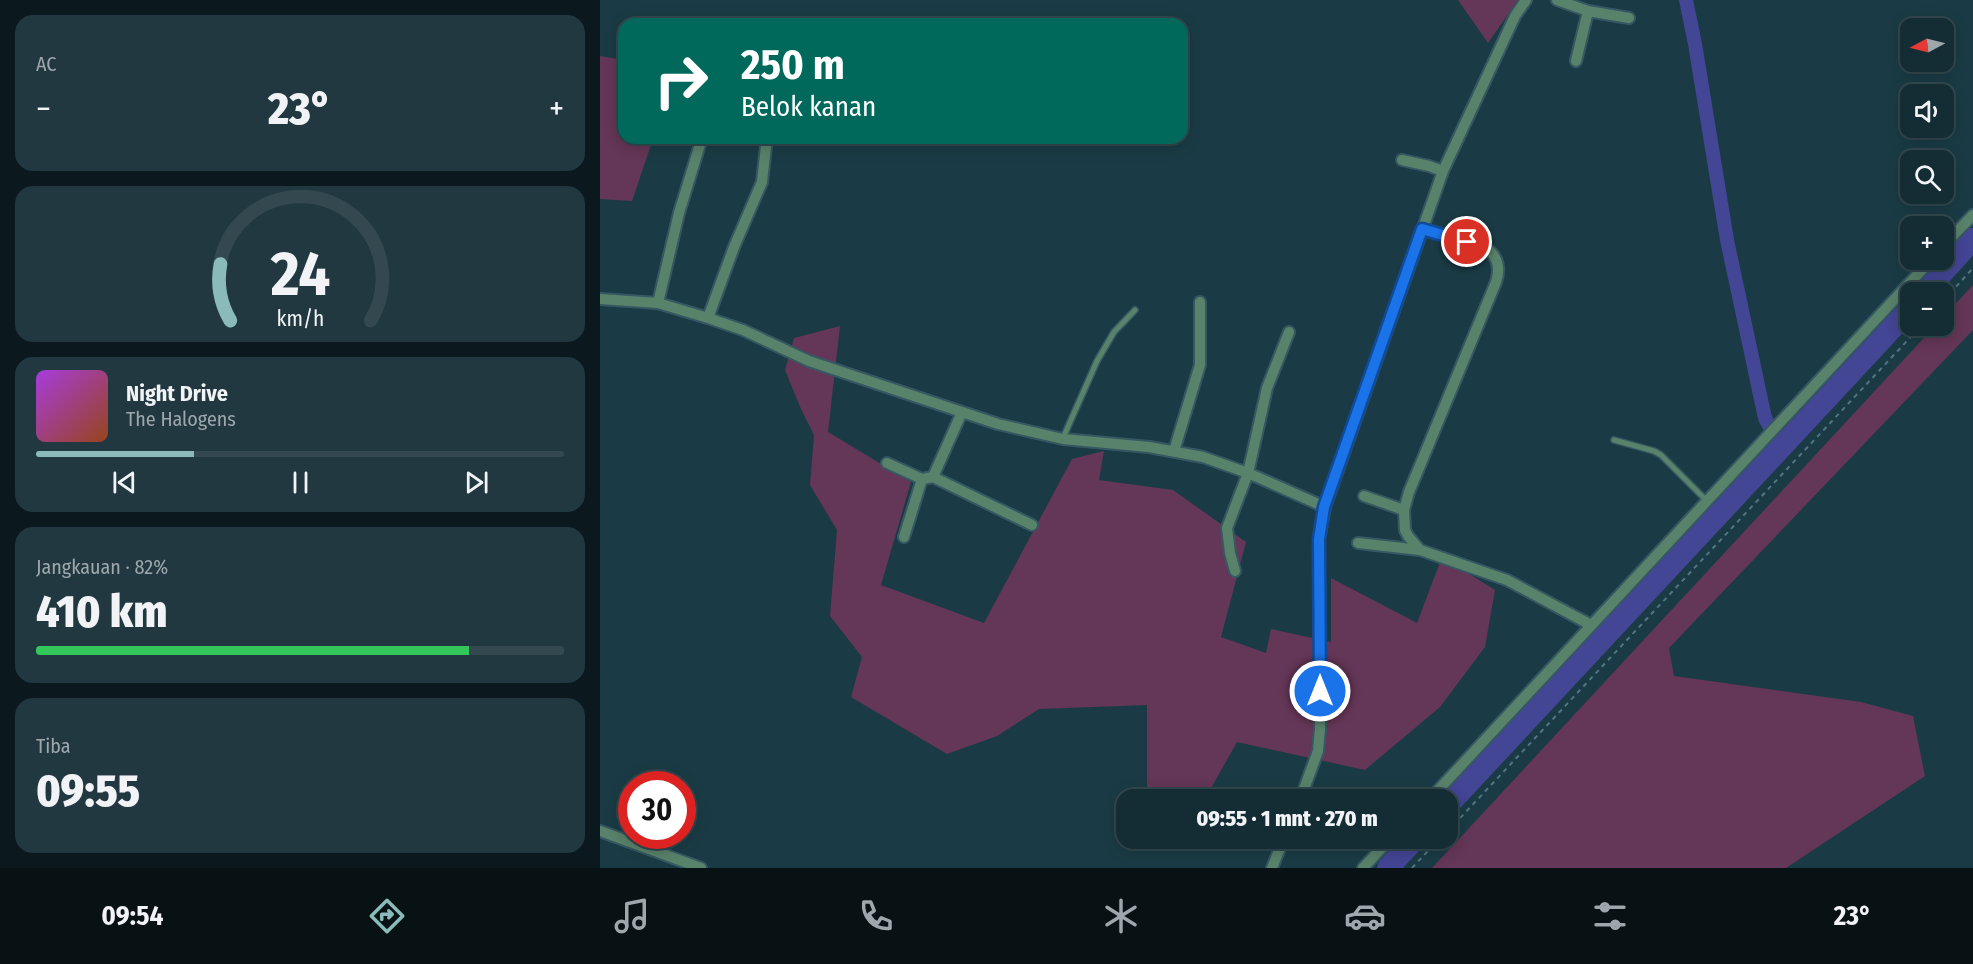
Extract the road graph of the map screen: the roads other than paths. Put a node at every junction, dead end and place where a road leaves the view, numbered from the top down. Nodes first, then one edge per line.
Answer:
1 (1526, 0) edge
2 (1557, 0) edge
3 (1588, 11) junction
4 (1629, 18) dead end
5 (1576, 61) dead end
6 (700, 144) edge
7 (766, 146) dead end
8 (1402, 160) dead end
9 (1443, 171) junction
10 (1973, 215) edge
11 (1422, 229) junction
12 (1954, 235) edge
13 (1922, 270) edge
14 (600, 299) edge
15 (1200, 302) dead end
16 (658, 303) junction
17 (1135, 310) dead end
18 (708, 318) junction
19 (1288, 332) dead end
20 (962, 412) junction
21 (1063, 439) junction
22 (1614, 440) dead end
23 (1174, 451) junction
24 (887, 463) dead end
25 (1248, 473) junction
26 (928, 478) junction
27 (1364, 496) dead end
28 (1707, 501) junction
29 (1324, 507) junction
30 (1404, 510) junction
31 (1032, 525) dead end
32 (904, 537) dead end
33 (1358, 543) dead end
34 (1420, 550) junction
35 (1235, 572) dead end
36 (1591, 626) junction
37 (1304, 789) edge
38 (1439, 789) edge
39 (600, 831) edge
40 (1280, 849) edge
41 (1381, 849) edge
42 (701, 868) edge
43 (1272, 868) edge
44 (1363, 868) edge

1 - 9 street
2 - 3 street
3 - 4 street
3 - 5 street
6 - 16 street
7 - 18 street
8 - 9 street
9 - 11 street
10 - 12 street
11 - 29 street
11 - 30 street
13 - 28 street
14 - 16 street
15 - 23 street
16 - 18 street
17 - 21 lane
18 - 20 street
19 - 25 street
20 - 21 street
20 - 26 street
21 - 23 street
22 - 28 lane
23 - 25 street
24 - 26 street
25 - 29 street
25 - 35 street
26 - 31 street
26 - 32 street
27 - 30 street
28 - 36 street
29 - 37 street
30 - 34 street
33 - 34 street
34 - 36 street
36 - 38 street
39 - 42 street
40 - 43 street
41 - 44 street

